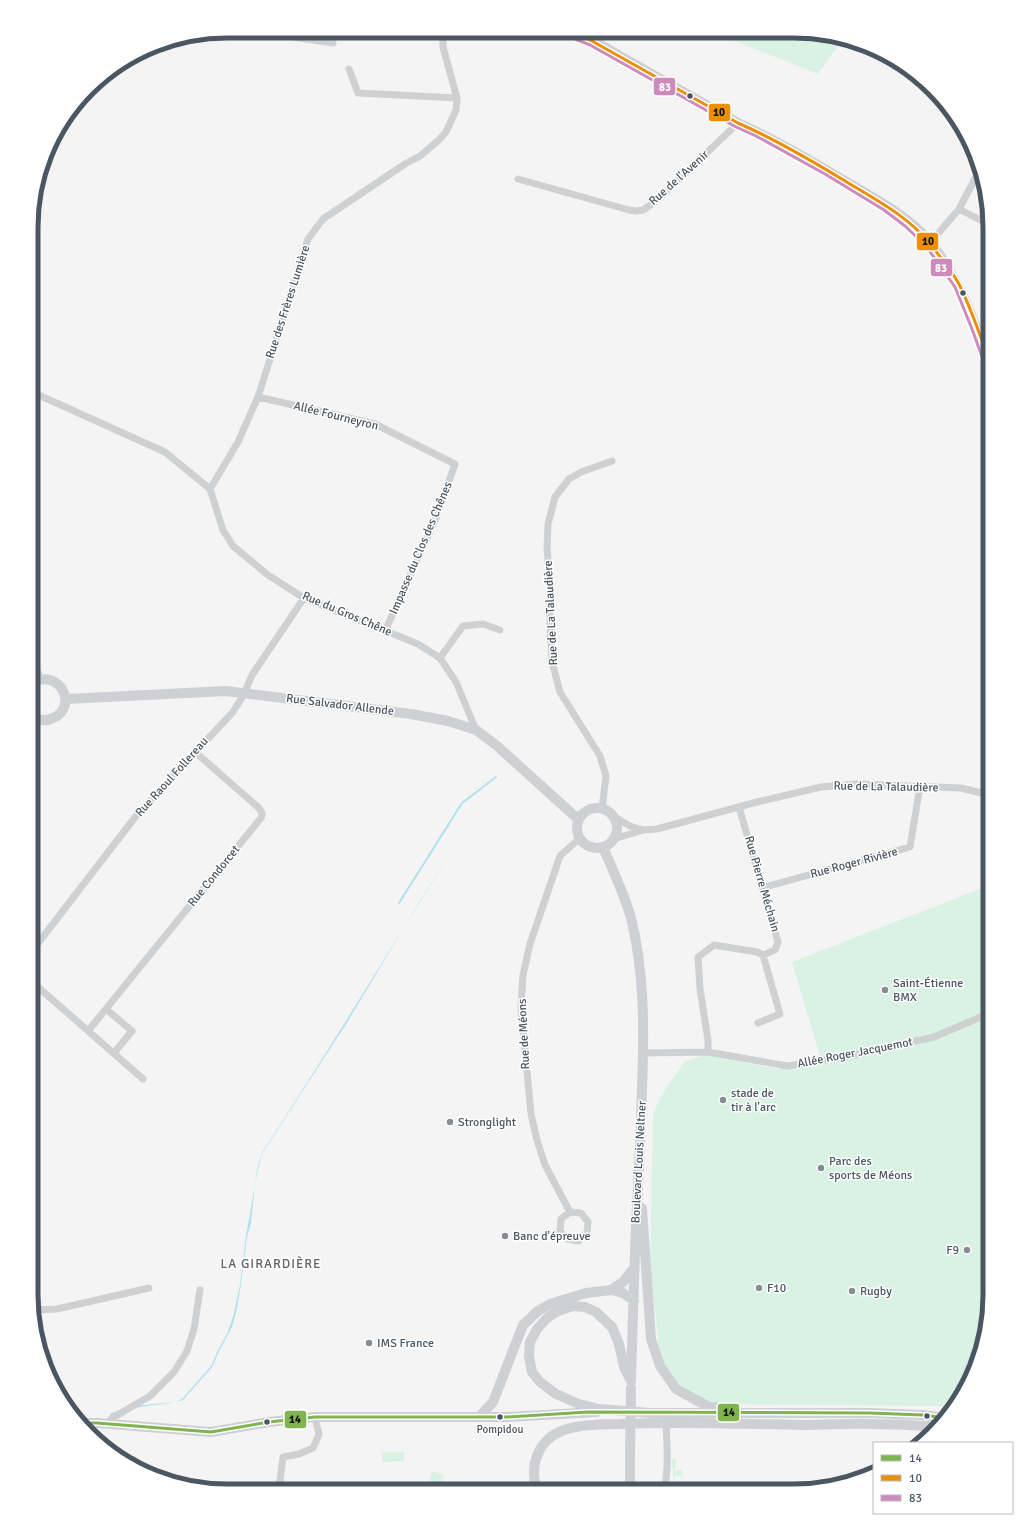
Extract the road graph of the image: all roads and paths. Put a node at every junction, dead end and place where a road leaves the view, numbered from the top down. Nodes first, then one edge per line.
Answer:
1 (300, 38) edge
2 (443, 38) edge
3 (585, 38) edge
4 (587, 38) edge
5 (592, 41) junction
6 (333, 43) dead end
7 (348, 69) dead end
8 (458, 98) junction
9 (738, 123) junction
10 (976, 176) edge
11 (518, 179) dead end
12 (960, 208) junction
13 (983, 221) edge
14 (930, 243) junction
15 (983, 337) edge
16 (38, 395) edge
17 (258, 397) junction
18 (612, 461) dead end
19 (455, 464) joint
20 (210, 489) junction
21 (304, 598) junction
22 (500, 630) dead end
23 (385, 631) junction
24 (440, 658) junction
25 (38, 682) edge
26 (244, 694) junction
27 (66, 699) junction
28 (38, 718) edge
29 (476, 730) junction
30 (195, 752) junction
31 (920, 786) junction
32 (983, 793) edge
33 (739, 806) junction
34 (602, 809) junction
35 (613, 816) junction
36 (579, 820) junction
37 (643, 830) junction
38 (580, 838) junction
39 (614, 839) junction
40 (603, 847) junction
41 (762, 888) junction
42 (38, 943) edge
43 (763, 955) junction
44 (38, 986) edge
45 (106, 1009) junction
46 (983, 1016) edge
47 (758, 1023) dead end
48 (88, 1031) junction
49 (644, 1052) junction
50 (708, 1052) junction
51 (114, 1053) junction
52 (143, 1079) dead end
53 (640, 1160) junction
54 (570, 1212) junction
55 (633, 1270) junction
56 (149, 1288) dead end
57 (200, 1290) dead end
58 (610, 1290) junction
59 (634, 1301) junction
60 (38, 1310) edge
61 (631, 1384) junction
62 (759, 1414) junction
63 (315, 1417) junction
64 (479, 1417) junction
65 (938, 1417) edge
66 (650, 1418) junction
67 (88, 1423) edge
68 (666, 1423) junction
69 (106, 1424) junction
70 (930, 1427) edge
71 (279, 1484) edge
72 (534, 1484) edge
73 (630, 1484) edge
74 (666, 1484) edge

1 - 6 street
2 - 8 street, Rue des Frères Lumière
3 - 5 street
4 - 5 street
5 - 9 street
7 - 8 street
8 - 17 street, Rue des Frères Lumière
9 - 11 street, Rue de l'Avenir
9 - 14 street
10 - 12 street
12 - 13 street
12 - 14 street
14 - 15 street
16 - 20 street
17 - 19 street, Allée Fourneyron
17 - 20 street, Rue des Frères Lumière
18 - 34 street, Rue de La Talaudière
19 - 23 street, Impasse du Clos des Chênes
20 - 21 street, Rue du Gros Chêne
21 - 23 street, Rue du Gros Chêne
21 - 26 street, Rue Raoul Follereau
22 - 24 street
23 - 24 street, Rue du Gros Chêne
24 - 29 street, Rue du Gros Chêne
25 - 27 street
26 - 27 street, Rue Salvador Allende
26 - 29 street, Rue Salvador Allende
26 - 30 street, Rue Raoul Follereau
27 - 28 street
29 - 36 street, Rue Salvador Allende
30 - 42 street, Rue Raoul Follereau
30 - 45 street, Rue Condorcet
31 - 32 street, Rue de La Talaudière
31 - 33 street, Rue de La Talaudière
31 - 41 street, Rue Roger Rivière
33 - 37 street, Rue de La Talaudière
33 - 41 street, Rue Pierre Méchain
34 - 35 street
34 - 36 street
35 - 37 street, Rue de La Talaudière
35 - 39 street
36 - 38 street
37 - 39 street, Rue de La Talaudière
38 - 40 street
38 - 54 street, Rue de Méons
39 - 40 street
40 - 49 street, Boulevard Louis Neltner
41 - 43 street, Rue Pierre Méchain
43 - 47 street
43 - 50 street
44 - 48 street
45 - 48 street, Rue Condorcet
45 - 51 street
46 - 50 street, Allée Roger Jacquemot
48 - 51 street
49 - 50 street, Allée Roger Jacquemot
49 - 53 street, Boulevard Louis Neltner
51 - 52 street
53 - 55 street, Boulevard Louis Neltner
53 - 62 street
54 - 54 street
55 - 58 street
55 - 59 street, Boulevard Louis Neltner
56 - 60 street
57 - 69 street
58 - 59 street
58 - 64 street
59 - 61 street, Boulevard Louis Neltner
61 - 66 street
61 - 73 street, Boulevard Louis Neltner, bridge
62 - 65 street
62 - 66 street
63 - 64 street
63 - 69 street
63 - 71 street
64 - 66 street
66 - 68 street
66 - 72 street
67 - 69 street
68 - 70 street
68 - 74 street

